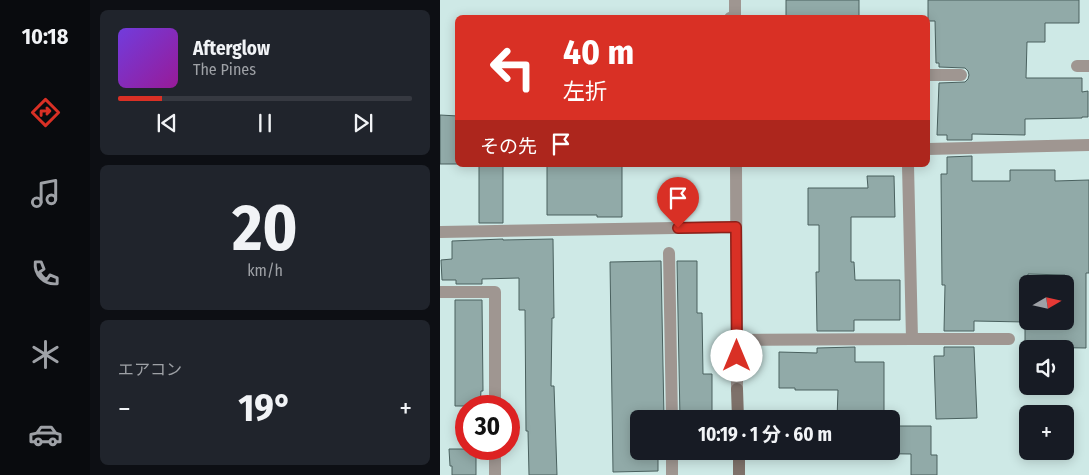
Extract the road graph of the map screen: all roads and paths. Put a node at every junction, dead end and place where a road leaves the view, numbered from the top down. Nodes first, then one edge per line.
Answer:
1 (735, 0) edge
2 (735, 15) edge
3 (930, 75) edge
4 (961, 75) dead end
5 (1089, 146) edge
6 (930, 149) edge
7 (736, 167) edge
8 (908, 167) edge
9 (736, 227) junction
10 (440, 232) edge
11 (669, 253) dead end
12 (440, 292) edge
13 (912, 339) junction
14 (1009, 339) dead end
15 (737, 340) junction
16 (495, 395) edge
17 (672, 410) edge
18 (738, 410) edge
19 (495, 460) edge
20 (672, 460) edge
21 (739, 460) edge
22 (495, 475) edge
23 (672, 475) edge
24 (739, 475) edge

1 - 2 street
3 - 4 street
5 - 6 street
7 - 9 street
8 - 13 street
9 - 10 street
9 - 15 street
11 - 17 street
12 - 16 street
13 - 14 street
13 - 15 street
15 - 18 street
19 - 22 street
20 - 23 street
21 - 24 street

